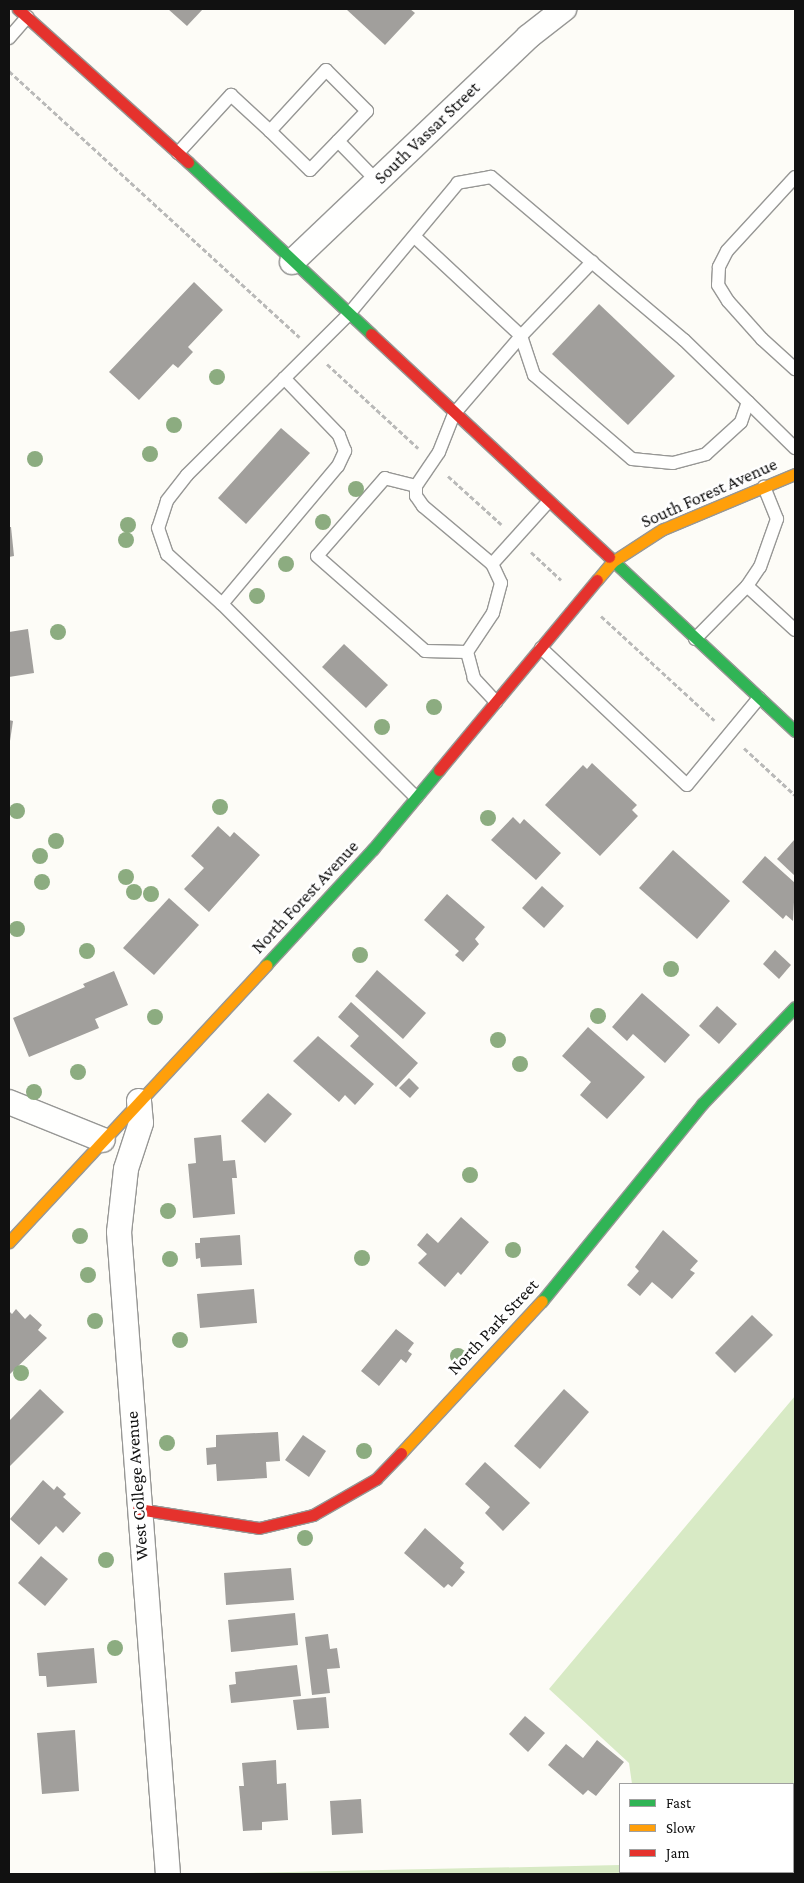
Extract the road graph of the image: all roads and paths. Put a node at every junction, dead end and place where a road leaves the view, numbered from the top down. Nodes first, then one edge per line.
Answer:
1 (564, 9) edge
2 (22, 13) edge
3 (9, 38) edge
4 (9, 71) edge
5 (270, 131) junction
6 (338, 141) junction
7 (178, 153) junction
8 (795, 177) edge
9 (377, 180) junction
10 (416, 238) junction
11 (292, 262) junction
12 (592, 262) junction
13 (348, 315) junction
14 (520, 336) junction
15 (312, 350) junction
16 (795, 369) edge
17 (284, 378) junction
18 (748, 402) junction
19 (454, 414) junction
20 (795, 448) edge
21 (433, 461) junction
22 (795, 474) edge
23 (416, 486) junction
24 (764, 486) junction
25 (548, 502) junction
26 (516, 538) junction
27 (612, 562) junction
28 (492, 564) junction
29 (748, 586) junction
30 (582, 599) junction
31 (222, 604) junction
32 (795, 630) edge
33 (695, 639) junction
34 (541, 648) junction
35 (467, 652) junction
36 (759, 698) junction
37 (496, 702) junction
38 (795, 711) edge
39 (785, 723) junction
40 (795, 731) edge
41 (729, 734) junction
42 (795, 795) edge
43 (416, 797) junction
44 (795, 1007) edge
45 (139, 1101) junction
46 (9, 1102) edge
47 (103, 1140) junction
48 (9, 1242) edge
49 (138, 1509) junction
50 (168, 1874) edge

1 - 9 street, South Vassar Street
2 - 3 lane
2 - 7 street
4 - 15 path
5 - 6 lane
5 - 6 lane
5 - 7 lane
6 - 9 lane
7 - 11 street
8 - 16 lane
9 - 11 street, South Vassar Street
10 - 12 lane
10 - 13 lane
10 - 14 lane
11 - 13 street
12 - 14 lane
12 - 18 lane
13 - 15 lane
13 - 19 street
14 - 18 lane
14 - 19 lane
15 - 17 lane
15 - 21 path
17 - 31 lane
17 - 31 lane
18 - 20 lane
19 - 21 lane
19 - 25 street
21 - 23 lane
21 - 26 path
22 - 24 street, South Forest Avenue
23 - 28 lane
23 - 35 lane
24 - 27 street, South Forest Avenue
24 - 29 lane
25 - 26 lane
25 - 27 street
26 - 28 lane
26 - 30 path
27 - 30 street, North Forest Avenue
27 - 33 street
28 - 35 lane
29 - 32 lane
29 - 33 lane
30 - 34 street, North Forest Avenue
30 - 41 path
31 - 43 lane
33 - 36 street
34 - 37 street, North Forest Avenue
34 - 41 lane
35 - 37 lane
36 - 39 street
36 - 41 lane
37 - 43 street, North Forest Avenue
38 - 39 lane
39 - 40 street
41 - 42 path
43 - 45 street, North Forest Avenue
44 - 49 street, North Park Street
45 - 47 street, North Forest Avenue
45 - 49 street, West College Avenue
46 - 47 street
47 - 48 street, North Forest Avenue
49 - 50 street, West College Avenue

